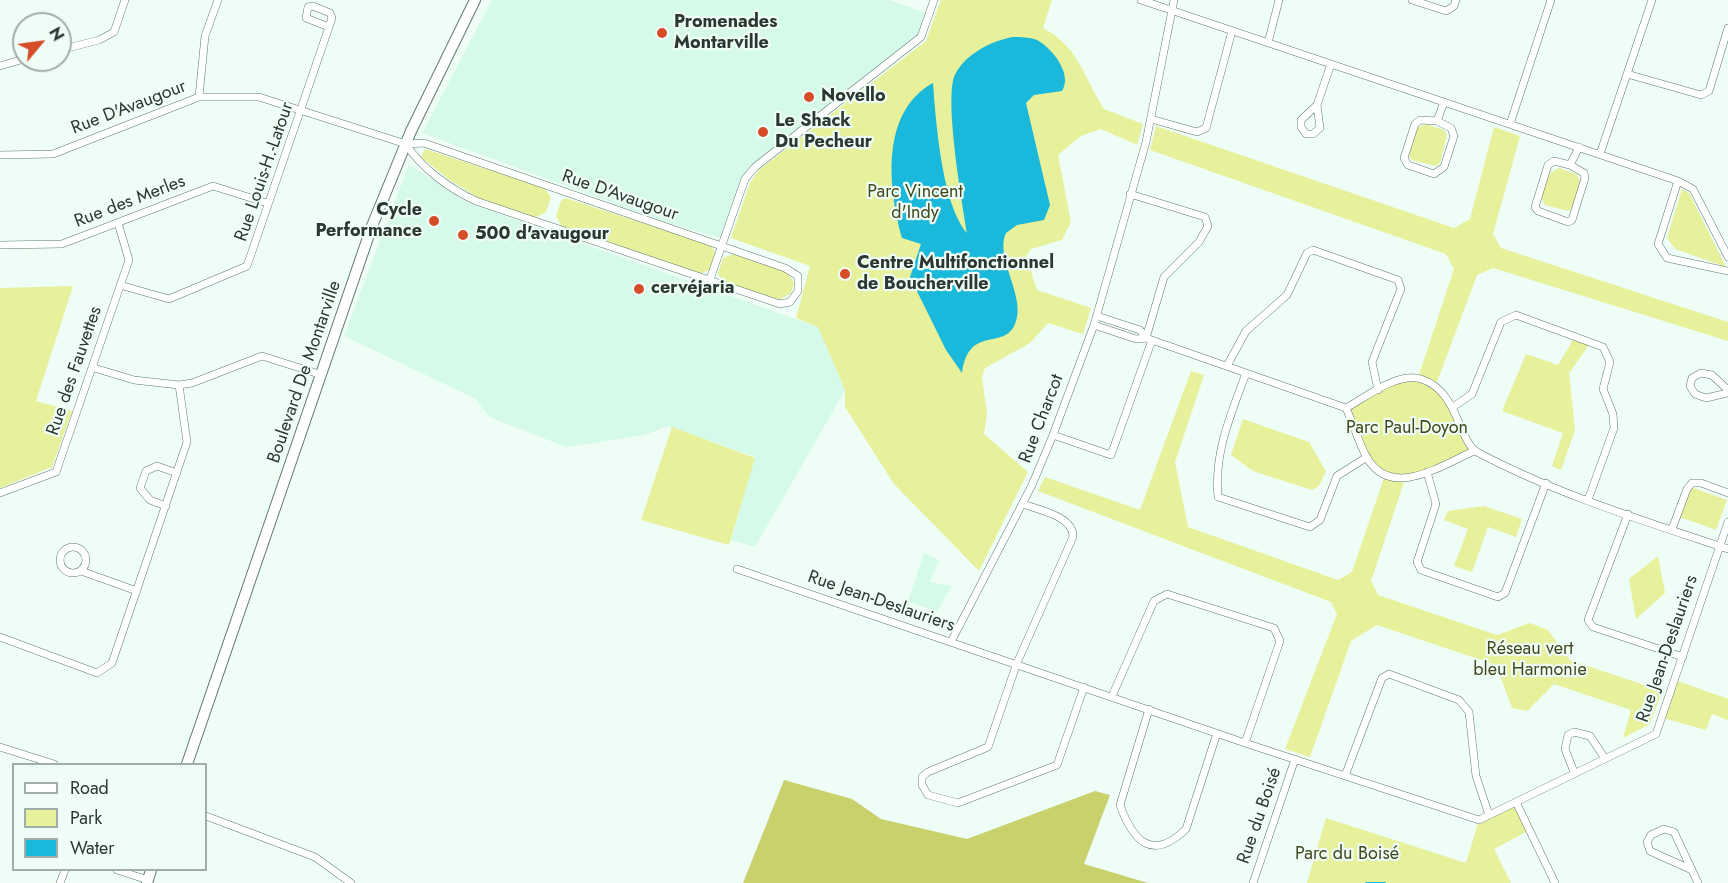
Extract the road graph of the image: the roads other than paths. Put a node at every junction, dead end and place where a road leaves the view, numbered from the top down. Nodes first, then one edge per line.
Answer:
1 (125, 0) edge
2 (218, 0) edge
3 (475, 0) edge
4 (934, 0) edge
5 (1141, 0) edge
6 (1174, 0) edge
7 (1279, 0) edge
8 (1412, 0) edge
9 (1456, 0) edge
10 (1551, 0) edge
11 (1652, 0) edge
12 (1174, 11) junction
13 (329, 27) dead end
14 (1728, 28) edge
15 (1232, 31) junction
16 (1268, 43) junction
17 (72, 47) edge
18 (1331, 64) junction
19 (1627, 74) junction
20 (199, 97) junction
21 (1444, 102) junction
22 (1317, 105) dead end
23 (303, 109) junction
24 (1151, 119) junction
25 (1437, 121) junction
26 (1510, 124) junction
27 (406, 144) junction
28 (1578, 147) junction
29 (1600, 154) junction
30 (0, 155) edge
31 (1570, 165) junction
32 (1678, 181) junction
33 (1131, 194) junction
34 (267, 203) junction
35 (118, 223) junction
36 (0, 244) edge
37 (721, 247) junction
38 (1728, 257) edge
39 (1728, 271) edge
40 (709, 282) junction
41 (120, 285) junction
42 (1097, 316) junction
43 (1094, 325) junction
44 (1149, 339) junction
45 (1227, 366) junction
46 (94, 368) junction
47 (1246, 373) junction
48 (322, 375) junction
49 (179, 385) junction
50 (1378, 390) junction
51 (1728, 391) edge
52 (1452, 407) junction
53 (1346, 408) junction
54 (1053, 435) junction
55 (1474, 451) junction
56 (1366, 457) junction
57 (1427, 472) junction
58 (177, 473) junction
59 (1546, 483) junction
60 (0, 493) edge
61 (1728, 494) edge
62 (1588, 500) junction
63 (1023, 504) junction
64 (166, 506) junction
65 (1628, 514) junction
66 (1728, 522) edge
67 (1672, 529) junction
68 (1719, 546) junction
69 (1728, 549) edge
70 (736, 568) dead end
71 (81, 571) dead end
72 (137, 591) junction
73 (0, 637) edge
74 (951, 642) junction
75 (1683, 657) junction
76 (1017, 663) junction
77 (1084, 687) junction
78 (1112, 696) junction
79 (1149, 710) junction
80 (1217, 733) junction
81 (1245, 743) junction
82 (0, 747) edge
83 (1604, 757) junction
84 (1295, 759) junction
85 (48, 763) edge
86 (188, 763) edge
87 (1574, 772) junction
88 (1345, 776) junction
89 (1516, 802) junction
90 (1489, 814) junction
91 (207, 816) edge
92 (1692, 870) junction
93 (121, 871) edge
94 (149, 878) edge
95 (351, 883) edge
96 (1253, 883) edge
97 (1555, 883) edge
98 (1698, 883) edge

1 - 17 street
2 - 20 street
3 - 27 street, Boulevard De Montarville
4 - 37 street
5 - 12 street
6 - 12 street, Rue Charcot
7 - 16 street
8 - 9 street
10 - 26 street
11 - 19 street
12 - 15 street
12 - 24 street, Rue Charcot
13 - 23 street, Rue Louis-H.-Latour
14 - 19 street
15 - 16 street
15 - 24 street
16 - 18 street
18 - 21 street
18 - 22 street
19 - 29 street
20 - 23 street, Rue D'Avaugour
20 - 30 street, Rue D'Avaugour
21 - 25 street
21 - 26 street
23 - 27 street, Rue D'Avaugour
23 - 34 street, Rue Louis-H.-Latour
24 - 33 street, Rue Charcot
25 - 25 street
26 - 28 street
27 - 37 street, Rue D'Avaugour
27 - 40 street, Rue D'Avaugour
27 - 48 street, Boulevard De Montarville
28 - 29 street
28 - 31 street
29 - 32 street
31 - 31 street
32 - 38 street
32 - 39 street
33 - 42 street, Rue Charcot
33 - 44 street
34 - 35 street, Rue des Merles
34 - 41 street, Rue Louis-H.-Latour
35 - 36 street, Rue des Merles
35 - 41 street, Rue des Fauvettes
37 - 40 street
37 - 40 street, Rue D'Avaugour
41 - 46 street, Rue des Fauvettes
42 - 43 street, Rue Charcot
42 - 44 street
43 - 44 street
43 - 54 street, Rue Charcot
44 - 45 street
44 - 54 street
45 - 47 street
45 - 50 street
46 - 49 street
46 - 60 street, Rue des Fauvettes
47 - 53 street
47 - 56 street
48 - 49 street
48 - 86 street, Boulevard De Montarville
49 - 58 street
50 - 52 street
50 - 53 street
51 - 51 street
52 - 55 street
52 - 62 street
53 - 56 street
54 - 63 street, Rue Charcot
55 - 57 street
55 - 59 street
56 - 57 street
57 - 59 street
58 - 64 street
58 - 64 street
59 - 62 street
61 - 67 street
62 - 65 street
63 - 74 street, Rue Charcot
63 - 76 street
64 - 72 street
65 - 67 street
65 - 75 street
66 - 68 street, Rue Jean-Deslauriers
67 - 68 street
68 - 69 street
68 - 75 street, Rue Jean-Deslauriers
70 - 74 street, Rue Jean-Deslauriers
71 - 72 street
72 - 73 street
74 - 76 street, Rue Jean-Deslauriers
75 - 83 street, Rue Jean-Deslauriers
76 - 77 street, Rue Jean-Deslauriers
76 - 77 street
77 - 78 street, Rue Jean-Deslauriers
78 - 79 street, Rue Jean-Deslauriers
78 - 81 street
79 - 80 street, Rue Jean-Deslauriers
79 - 80 street
80 - 81 street, Rue Jean-Deslauriers
81 - 84 street, Rue Jean-Deslauriers
82 - 85 street
83 - 87 street, Rue Jean-Deslauriers
83 - 87 street
84 - 88 street, Rue Jean-Deslauriers
84 - 96 street, Rue du Boisé
87 - 89 street, Rue Jean-Deslauriers
88 - 90 street, Rue Jean-Deslauriers
88 - 90 street
89 - 90 street, Rue Jean-Deslauriers
89 - 97 street
91 - 95 street
92 - 92 street
92 - 98 street
93 - 94 street

